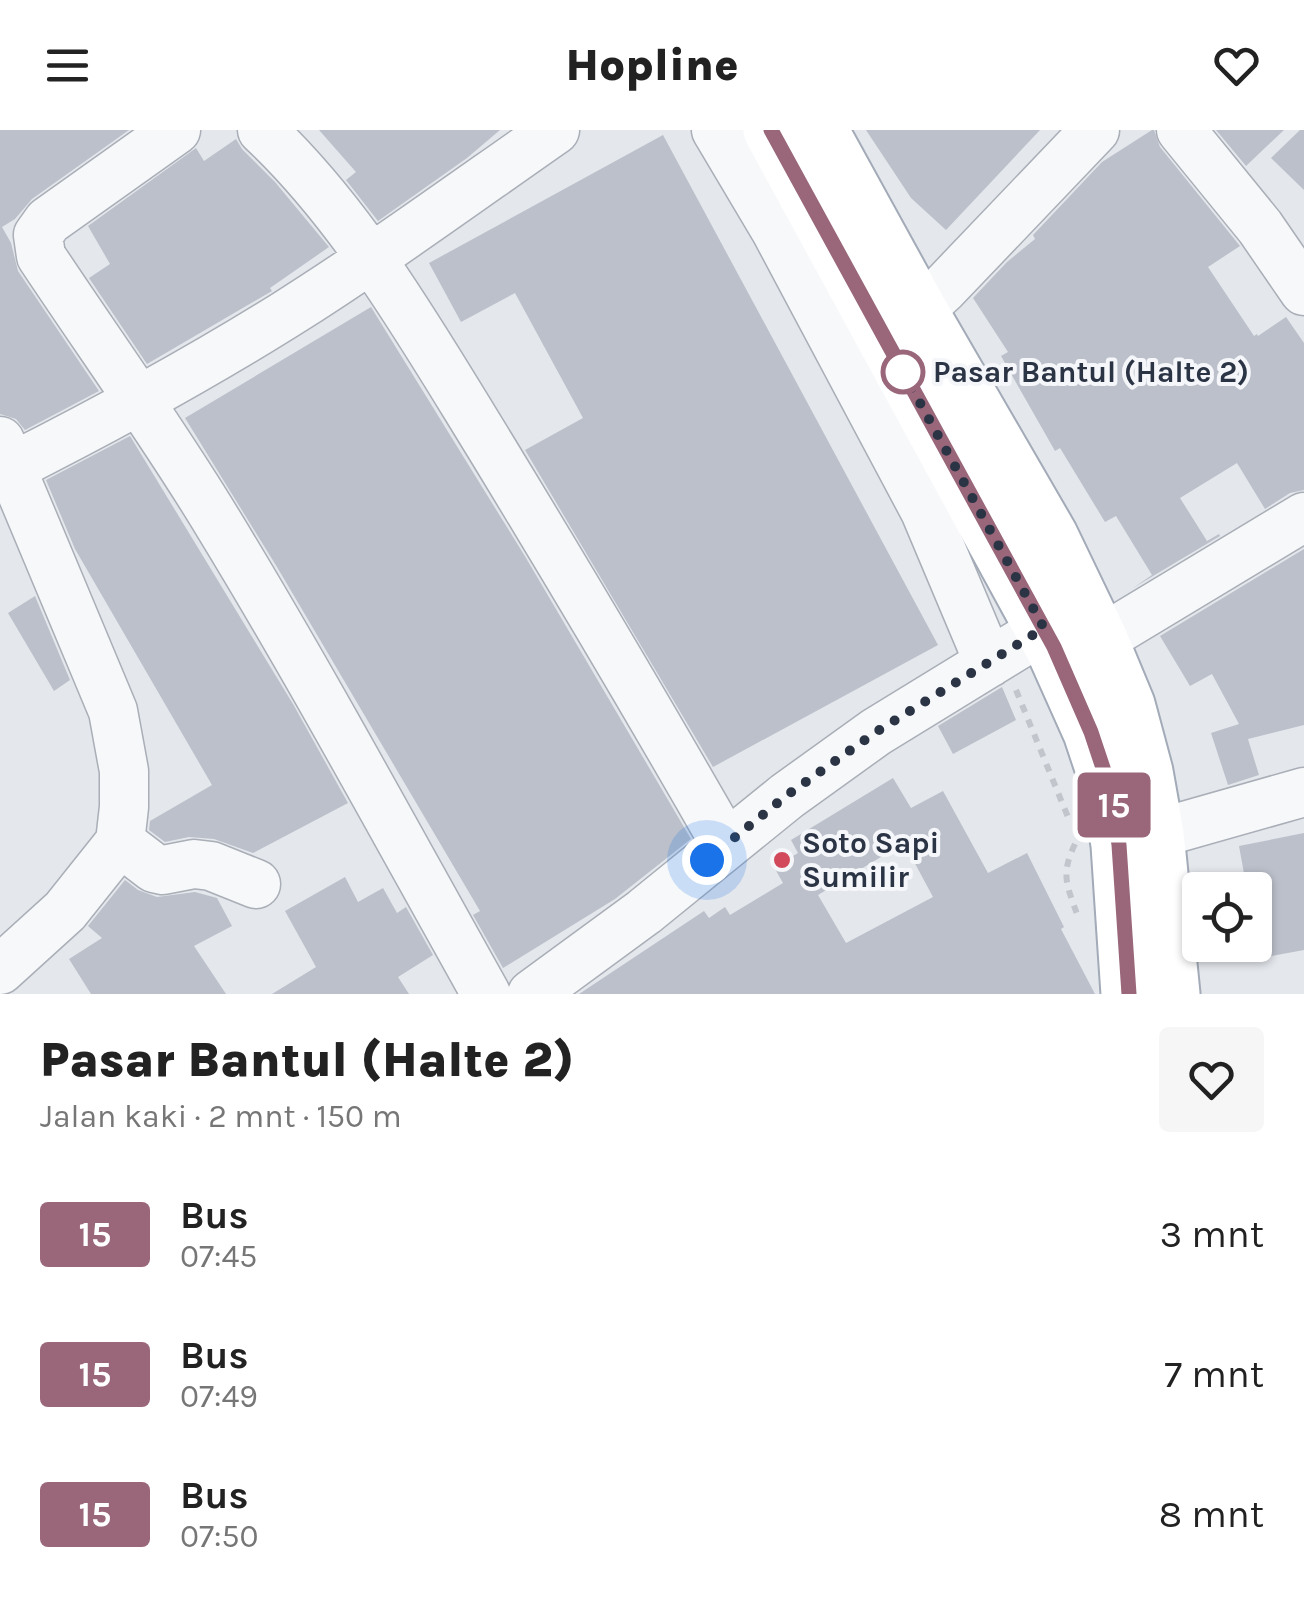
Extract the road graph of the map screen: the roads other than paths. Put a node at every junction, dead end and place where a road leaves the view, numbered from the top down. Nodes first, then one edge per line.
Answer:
1 (176, 130) edge
2 (262, 130) edge
3 (555, 130) edge
4 (716, 130) edge
5 (772, 130) edge
6 (820, 130) edge
7 (1095, 130) edge
8 (1181, 130) edge
9 (371, 258) junction
10 (1303, 287) edge
11 (902, 326) junction
12 (139, 400) junction
13 (6, 454) edge
14 (1304, 517) edge
15 (1100, 640) junction
16 (1012, 649) junction
17 (1304, 792) edge
18 (1156, 834) junction
19 (120, 842) junction
20 (726, 845) junction
21 (256, 884) dead end
22 (0, 970) edge
23 (486, 994) edge
24 (532, 994) edge
25 (1129, 994) edge
26 (1172, 994) edge

1 - 12 street
2 - 9 street
3 - 9 street
4 - 16 street
5 - 11 main road
6 - 11 main road
7 - 11 street
8 - 10 street
9 - 12 street
9 - 20 street
11 - 15 main road
11 - 16 main road
12 - 13 street
12 - 23 street
13 - 19 street
14 - 15 street
15 - 18 main road
16 - 20 street
16 - 25 main road
17 - 18 street
18 - 26 main road
19 - 21 street
19 - 22 street
20 - 24 street

